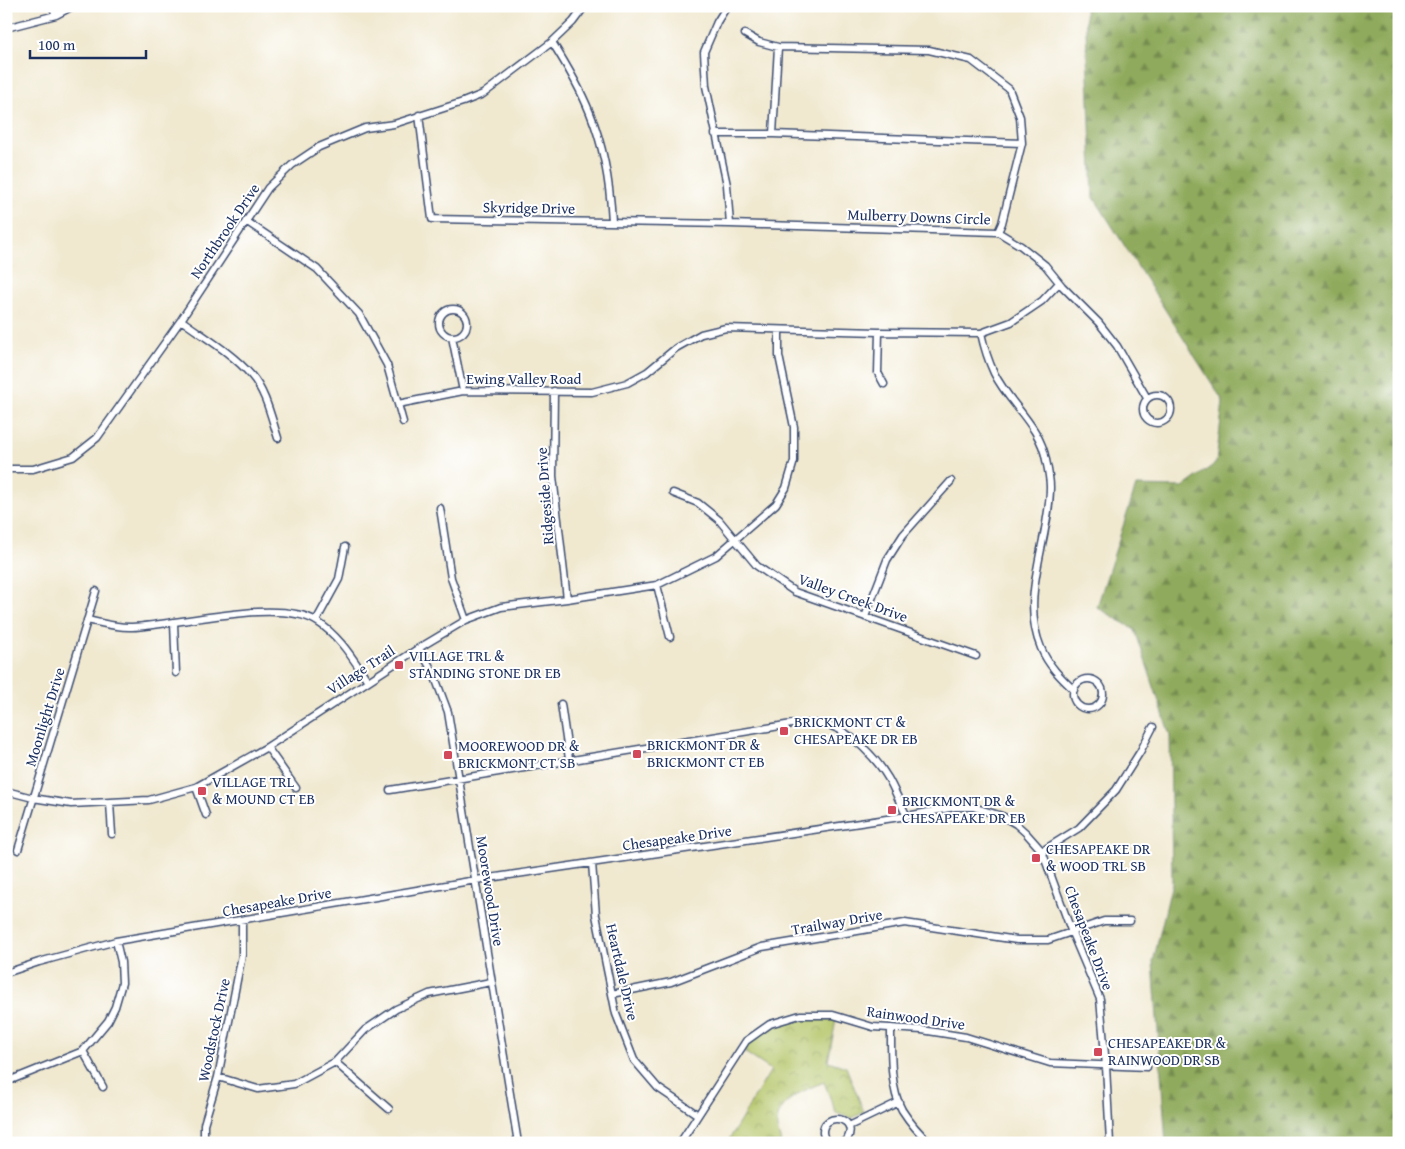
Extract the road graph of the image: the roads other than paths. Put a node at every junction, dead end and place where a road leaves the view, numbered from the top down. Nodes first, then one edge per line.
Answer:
1 (52, 6) edge
2 (73, 6) edge
3 (586, 6) edge
4 (726, 6) edge
5 (56, 15) junction
6 (6, 28) edge
7 (745, 34) dead end
8 (552, 42) junction
9 (778, 47) junction
10 (419, 115) junction
11 (715, 134) junction
12 (773, 134) junction
13 (1022, 143) junction
14 (246, 221) junction
15 (612, 221) junction
16 (730, 224) junction
17 (998, 232) junction
18 (1059, 283) junction
19 (181, 320) junction
20 (778, 330) junction
21 (878, 332) junction
22 (981, 333) junction
23 (452, 337) junction
24 (884, 384) dead end
25 (463, 391) junction
26 (554, 391) junction
27 (1147, 398) junction
28 (398, 404) junction
29 (403, 422) dead end
30 (278, 438) dead end
31 (6, 469) edge
32 (951, 482) dead end
33 (673, 493) dead end
34 (440, 508) dead end
35 (736, 540) junction
36 (345, 547) dead end
37 (657, 585) junction
38 (96, 591) dead end
39 (567, 599) junction
40 (865, 617) junction
41 (87, 620) junction
42 (466, 620) junction
43 (316, 621) junction
44 (174, 623) junction
45 (670, 637) dead end
46 (418, 648) junction
47 (976, 656) dead end
48 (176, 673) dead end
49 (368, 681) junction
50 (1074, 690) junction
51 (561, 704) dead end
52 (1153, 727) dead end
53 (267, 747) junction
54 (569, 759) junction
55 (459, 778) junction
56 (196, 787) junction
57 (296, 788) dead end
58 (390, 790) dead end
59 (6, 791) edge
60 (33, 798) junction
61 (110, 803) junction
62 (206, 815) dead end
63 (906, 816) junction
64 (112, 834) dead end
65 (18, 850) dead end
66 (1042, 851) junction
67 (592, 863) junction
68 (476, 880) junction
69 (242, 921) junction
70 (1130, 921) dead end
71 (1072, 933) junction
72 (116, 941) junction
73 (6, 973) edge
74 (491, 982) junction
75 (612, 994) junction
76 (891, 1028) junction
77 (83, 1052) junction
78 (335, 1062) junction
79 (1106, 1066) junction
80 (1147, 1067) dead end
81 (218, 1077) junction
82 (6, 1082) edge
83 (102, 1086) dead end
84 (899, 1102) junction
85 (389, 1109) dead end
86 (698, 1115) junction
87 (849, 1126) junction
88 (204, 1143) edge
89 (518, 1143) edge
90 (680, 1143) edge
91 (829, 1143) edge
92 (843, 1143) edge
93 (930, 1143) edge
94 (1110, 1143) edge

1 - 5 street
2 - 5 street
3 - 8 street, Northbrook Drive
4 - 11 street
5 - 6 street
7 - 9 street, Mulberry Downs Circle
8 - 10 street, Northbrook Drive
8 - 15 street
9 - 12 street
9 - 13 street, Mulberry Downs Circle
10 - 14 street, Northbrook Drive
10 - 15 street, Skyridge Drive
11 - 12 street
11 - 16 street
12 - 13 street
13 - 17 street, Mulberry Downs Circle
14 - 19 street, Northbrook Drive
14 - 28 street
15 - 16 street, Skyridge Drive
16 - 17 street, Mulberry Downs Circle
17 - 18 street
18 - 22 street
18 - 27 street
19 - 30 street
19 - 31 street, Northbrook Drive
20 - 21 street, Ewing Valley Road
20 - 26 street, Ewing Valley Road
20 - 35 street, Village Trail
21 - 22 street, Ewing Valley Road
21 - 24 street
22 - 50 street
23 - 23 street
23 - 25 street
25 - 26 street, Ewing Valley Road
25 - 28 street, Ewing Valley Road
26 - 39 street, Ridgeside Drive
27 - 27 street
28 - 29 street
32 - 40 street
33 - 35 street, Valley Creek Drive
34 - 42 street
35 - 37 street, Village Trail
35 - 40 street, Valley Creek Drive
36 - 43 street
37 - 39 street, Village Trail
37 - 45 street
38 - 41 street, Moonlight Drive
39 - 42 street, Village Trail
40 - 47 street, Valley Creek Drive
41 - 44 street
41 - 60 street, Moonlight Drive
42 - 46 street, Village Trail
43 - 44 street
43 - 49 street
44 - 48 street
46 - 49 street, Village Trail
46 - 55 street, Moorewood Drive
49 - 53 street, Village Trail
50 - 50 street
51 - 54 street
52 - 66 street
53 - 56 street, Village Trail
53 - 57 street
54 - 55 street
54 - 63 street
55 - 58 street
55 - 68 street, Moorewood Drive
56 - 61 street, Village Trail
56 - 62 street
59 - 60 street, Village Trail
60 - 61 street, Village Trail
60 - 65 street, Moonlight Drive
61 - 64 street
63 - 66 street, Chesapeake Drive
63 - 67 street, Chesapeake Drive
66 - 71 street, Chesapeake Drive
67 - 68 street, Chesapeake Drive
67 - 75 street, Heartdale Drive
68 - 69 street, Chesapeake Drive
68 - 74 street, Moorewood Drive
69 - 72 street, Chesapeake Drive
69 - 81 street, Woodstock Drive
70 - 71 street, Trailway Drive
71 - 75 street, Trailway Drive
71 - 79 street, Chesapeake Drive
72 - 73 street, Chesapeake Drive
72 - 77 street
74 - 78 street
74 - 89 street, Moorewood Drive
75 - 86 street, Heartdale Drive
76 - 79 street, Rainwood Drive
76 - 84 street
76 - 86 street, Rainwood Drive
77 - 82 street
77 - 83 street
78 - 81 street
78 - 85 street
79 - 80 street, Rainwood Drive
79 - 94 street, Chesapeake Drive
81 - 88 street, Woodstock Drive
84 - 87 street
84 - 93 street
86 - 90 street, Rainwood Drive
87 - 91 street
87 - 92 street

